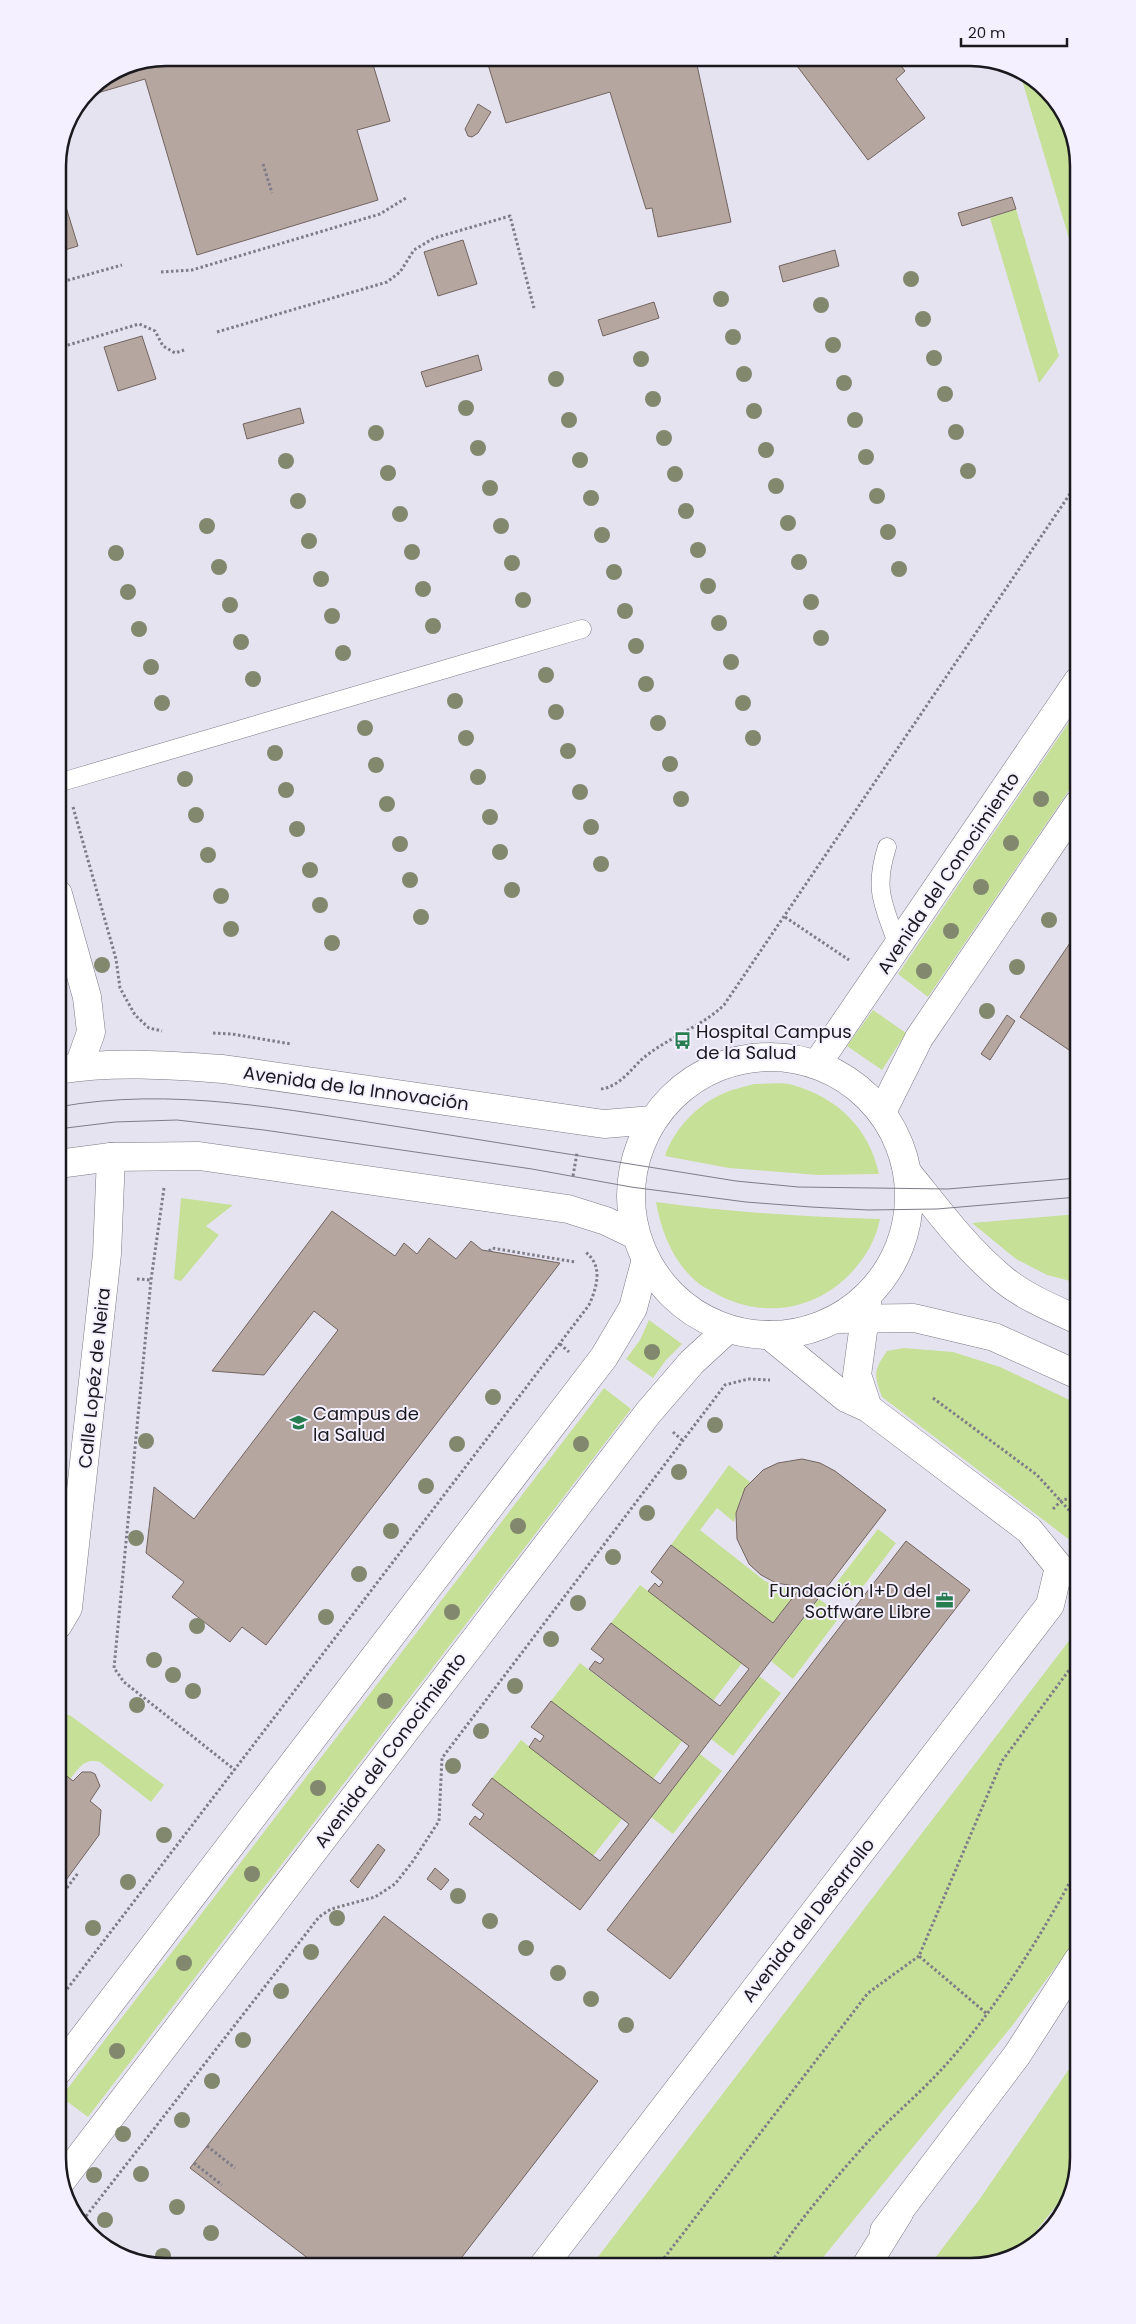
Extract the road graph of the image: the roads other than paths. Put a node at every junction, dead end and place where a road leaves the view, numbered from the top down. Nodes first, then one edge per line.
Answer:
1 (582, 629) dead end
2 (1070, 694) edge
3 (66, 781) edge
4 (1070, 816) edge
5 (887, 847) dead end
6 (66, 921) edge
7 (898, 946) junction
8 (817, 1064) junction
9 (68, 1068) edge
10 (882, 1112) junction
11 (653, 1120) junction
12 (111, 1157) junction
13 (66, 1163) edge
14 (907, 1172) junction
15 (641, 1247) junction
16 (866, 1306) junction
17 (1070, 1316) edge
18 (728, 1329) junction
19 (769, 1335) junction
20 (1070, 1370) edge
21 (868, 1408) junction
22 (66, 1611) edge
23 (1070, 1972) edge
24 (66, 2061) edge
25 (67, 2173) edge
26 (899, 2213) junction
27 (549, 2258) edge
28 (862, 2258) edge
29 (871, 2258) edge

1 - 3 lane
2 - 7 main road, Avenida del Conocimiento
4 - 10 main road
5 - 7 lane
6 - 9 main road
7 - 8 main road, Avenida del Conocimiento
8 - 10 main road
8 - 11 main road
9 - 11 main road, Avenida de la Innovación
10 - 14 main road
11 - 15 main road
12 - 13 main road
12 - 15 main road
12 - 22 main road, Calle Lopéz de Neira
14 - 16 main road
14 - 17 main road
15 - 18 main road
15 - 24 main road
16 - 19 main road
16 - 20 main road
16 - 21 main road
18 - 19 main road
18 - 25 main road, Avenida del Conocimiento
19 - 21 main road
21 - 27 main road, Avenida del Desarrollo
23 - 26 main road
26 - 28 main road
26 - 29 main road

